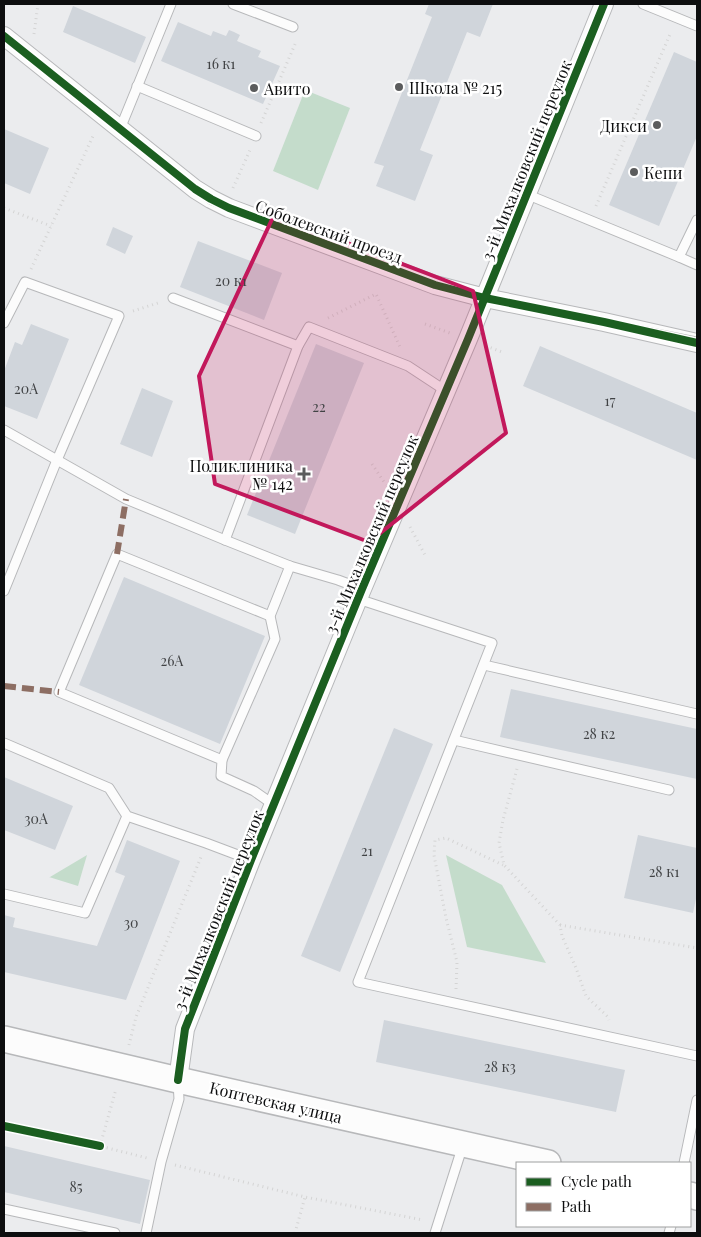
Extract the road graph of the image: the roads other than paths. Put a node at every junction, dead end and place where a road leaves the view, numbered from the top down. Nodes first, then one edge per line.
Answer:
1 (171, 4) edge
2 (232, 4) edge
3 (604, 4) edge
4 (642, 4) edge
5 (697, 26) edge
6 (293, 27) road end
7 (4, 36) edge
8 (137, 86) junction
9 (120, 129) junction
10 (256, 136) road end
11 (526, 194) junction
12 (697, 220) edge
13 (679, 257) junction
14 (697, 265) edge
15 (173, 298) road end
16 (485, 298) junction
17 (4, 323) edge
18 (697, 343) edge
19 (298, 346) junction
20 (446, 391) junction
21 (4, 430) edge
22 (57, 460) junction
23 (225, 540) junction
24 (290, 566) junction
25 (4, 591) edge
26 (360, 594) junction
27 (270, 616) junction
28 (484, 665) junction
29 (697, 714) edge
30 (454, 740) junction
31 (4, 743) edge
32 (222, 760) junction
33 (669, 790) dead end
34 (274, 805) junction
35 (127, 816) junction
36 (252, 860) junction
37 (4, 894) edge
38 (4, 1039) edge
39 (697, 1056) edge
40 (178, 1080) junction
41 (697, 1100) edge
42 (463, 1144) junction
43 (544, 1162) edge
44 (684, 1162) edge
45 (4, 1208) edge
46 (115, 1233) edge
47 (146, 1233) edge
48 (435, 1233) edge

1 - 8 lane
2 - 6 lane
3 - 11 street, 3-й Михалковский переулок
4 - 5 lane
7 - 9 street, Соболевский проезд
8 - 9 lane
8 - 10 lane
9 - 16 street, Соболевский проезд
11 - 13 lane
11 - 16 street, 3-й Михалковский переулок
12 - 13 lane
13 - 14 lane
15 - 19 lane
16 - 18 street, Соболевский проезд
16 - 20 street, 3-й Михалковский переулок
17 - 22 lane
19 - 20 lane
19 - 23 lane
20 - 26 street, 3-й Михалковский переулок
21 - 22 lane
22 - 23 lane
22 - 25 lane
23 - 24 lane
24 - 26 lane
24 - 27 lane
26 - 28 lane
26 - 34 street, 3-й Михалковский переулок
27 - 32 lane
27 - 32 lane
28 - 29 lane
28 - 30 lane
30 - 33 lane
30 - 39 lane
31 - 35 lane
32 - 34 lane
34 - 36 street, 3-й Михалковский переулок
35 - 36 lane
35 - 37 lane
36 - 40 street, 3-й Михалковский переулок
38 - 40 street, Коптевская улица
40 - 42 street, Коптевская улица
40 - 47 lane
41 - 44 lane
42 - 43 street, Коптевская улица
42 - 48 lane
45 - 46 lane

